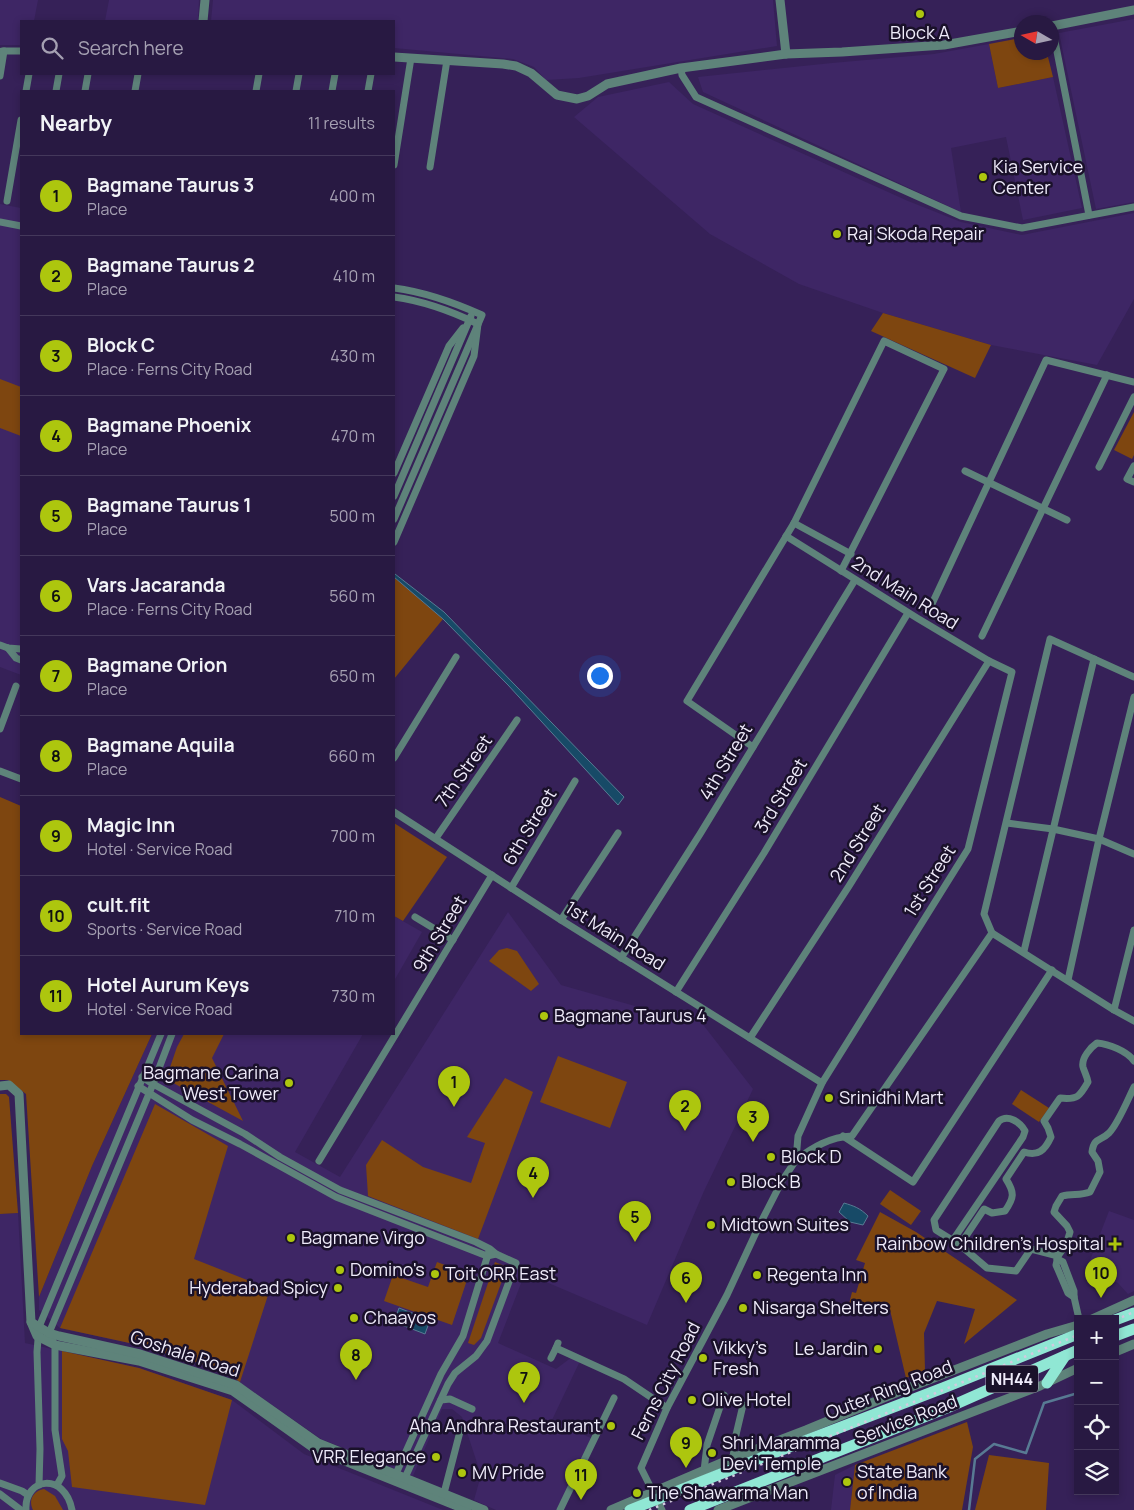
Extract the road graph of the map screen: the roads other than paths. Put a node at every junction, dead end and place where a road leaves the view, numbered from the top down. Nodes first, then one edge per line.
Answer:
1 (204, 0) edge
2 (780, 0) edge
3 (1134, 10) edge
4 (203, 20) edge
5 (1059, 25) edge
6 (1014, 32) edge
7 (2, 51) edge
8 (20, 51) edge
9 (786, 54) junction
10 (395, 57) edge
11 (411, 58) junction
12 (447, 60) junction
13 (1059, 60) edge
14 (681, 68) junction
15 (29, 75) edge
16 (59, 75) edge
17 (88, 75) edge
18 (138, 75) edge
19 (259, 75) edge
20 (299, 75) edge
21 (335, 75) edge
22 (371, 75) edge
23 (0, 76) edge
24 (26, 90) edge
25 (56, 90) edge
26 (85, 90) edge
27 (135, 90) edge
28 (256, 90) edge
29 (296, 90) edge
30 (332, 90) edge
31 (368, 90) edge
32 (20, 136) edge
33 (395, 159) edge
34 (430, 167) dead end
35 (7, 201) dead end
36 (1134, 207) edge
37 (1089, 215) junction
38 (0, 222) edge
39 (20, 226) edge
40 (395, 288) edge
41 (395, 297) edge
42 (474, 312) junction
43 (470, 320) junction
44 (478, 324) junction
45 (1107, 376) junction
46 (1134, 382) edge
47 (1134, 397) edge
48 (1134, 466) edge
49 (1098, 467) dead end
50 (395, 471) edge
51 (965, 471) dead end
52 (1134, 482) edge
53 (989, 483) junction
54 (395, 494) edge
55 (1043, 509) junction
56 (395, 517) edge
57 (1067, 520) dead end
58 (794, 523) junction
59 (786, 536) junction
60 (395, 540) edge
61 (851, 554) junction
62 (841, 572) junction
63 (855, 580) junction
64 (931, 606) dead end
65 (908, 613) junction
66 (982, 636) dead end
67 (0, 645) edge
68 (20, 647) edge
69 (8, 648) junction
70 (456, 657) dead end
71 (19, 659) edge
72 (1094, 659) junction
73 (989, 661) junction
74 (1012, 672) joint
75 (1134, 677) edge
76 (16, 686) dead end
77 (1134, 697) edge
78 (518, 720) dead end
79 (0, 729) edge
80 (753, 747) junction
81 (395, 756) edge
82 (0, 771) edge
83 (20, 779) edge
84 (575, 781) dead end
85 (395, 813) edge
86 (1007, 823) junction
87 (1053, 829) junction
88 (618, 833) dead end
89 (436, 838) junction
90 (1099, 839) junction
91 (1134, 854) edge
92 (492, 875) junction
93 (511, 888) junction
94 (415, 918) dead end
95 (561, 920) junction
96 (1134, 930) edge
97 (992, 932) junction
98 (453, 940) junction
99 (1024, 951) junction
100 (621, 958) junction
101 (1052, 970) junction
102 (1068, 980) junction
103 (676, 992) junction
104 (1114, 1010) junction
105 (1134, 1021) edge
106 (161, 1035) edge
107 (172, 1035) edge
108 (750, 1038) junction
109 (1134, 1062) edge
110 (142, 1077) junction
111 (822, 1083) junction
112 (154, 1084) junction
113 (0, 1086) edge
114 (138, 1086) junction
115 (1134, 1087) edge
116 (817, 1094) joint
117 (149, 1095) junction
118 (843, 1136) junction
119 (796, 1160) junction
120 (319, 1161) dead end
121 (1008, 1161) junction
122 (1015, 1165) junction
123 (957, 1242) junction
124 (488, 1252) junction
125 (1058, 1258) junction
126 (1134, 1300) edge
127 (1134, 1313) edge
128 (1078, 1315) edge
129 (1101, 1315) edge
130 (1119, 1319) edge
131 (1074, 1325) edge
132 (36, 1328) junction
133 (1134, 1329) edge
134 (49, 1333) junction
135 (1119, 1335) edge
136 (1074, 1336) edge
137 (1134, 1344) edge
138 (55, 1345) junction
139 (1119, 1350) edge
140 (1074, 1352) edge
141 (1065, 1356) junction
142 (551, 1358) dead end
143 (1074, 1370) edge
144 (1047, 1383) junction
145 (234, 1388) junction
146 (724, 1395) dead end
147 (614, 1398) dead end
148 (440, 1400) junction
149 (743, 1405) dead end
150 (667, 1408) junction
151 (472, 1409) dead end
152 (462, 1424) dead end
153 (733, 1458) junction
154 (704, 1470) junction
155 (399, 1479) junction
156 (0, 1483) edge
157 (39, 1485) junction
158 (57, 1485) junction
159 (652, 1492) junction
160 (0, 1494) edge
161 (28, 1496) junction
162 (443, 1497) junction
163 (21, 1510) edge
164 (26, 1510) edge
165 (72, 1510) edge
166 (467, 1510) edge
167 (484, 1510) edge
168 (560, 1510) edge
169 (611, 1510) edge
170 (630, 1510) edge
171 (662, 1510) edge
172 (690, 1510) edge
173 (718, 1510) edge

1 - 4 street
2 - 9 street
3 - 5 street
6 - 9 street
7 - 8 street
7 - 23 street
9 - 14 street
10 - 11 street
11 - 12 street
11 - 33 street
12 - 14 street
12 - 34 street
13 - 37 street
14 - 37 street
15 - 24 street
16 - 25 street
17 - 26 street
18 - 27 street
19 - 28 street
20 - 29 street
21 - 30 street
22 - 31 street
32 - 35 street
36 - 37 street
38 - 39 street
40 - 42 street
41 - 43 street
42 - 43 street
42 - 44 street
43 - 44 street
43 - 50 street
43 - 54 street
44 - 56 street
44 - 60 street
45 - 46 street
45 - 53 street
45 - 55 street
47 - 49 street
48 - 52 street
51 - 53 street
53 - 55 street
53 - 64 street
55 - 57 street
55 - 66 street
58 - 59 street
58 - 61 street
58 - 61 street
59 - 62 street, 2nd Main Road
59 - 80 street
61 - 62 street
62 - 63 street, 2nd Main Road
63 - 65 street, 2nd Main Road
63 - 80 street, 4th Street
65 - 73 street, 2nd Main Road
65 - 103 street, 3rd Street
67 - 69 street
68 - 69 street
69 - 71 street
70 - 81 street
72 - 75 street
72 - 86 street
72 - 87 street
73 - 74 street, 2nd Main Road
73 - 108 street, 2nd Street
74 - 111 street, 1st Street
76 - 79 street
77 - 90 street
78 - 89 street, 7th Street
80 - 100 street, 4th Street
82 - 83 street
84 - 93 street, 6th Street
85 - 89 street, 1st Main Road
86 - 87 street
86 - 97 street
87 - 90 street
87 - 99 street
88 - 95 street
89 - 92 street, 1st Main Road
90 - 91 street
90 - 102 street
92 - 93 street, 1st Main Road
92 - 98 street, 9th Street
93 - 95 street, 1st Main Road
94 - 98 street
95 - 100 street, 1st Main Road
96 - 104 street
97 - 99 street
97 - 118 street
98 - 120 street, 9th Street
99 - 101 street
100 - 103 street, 1st Main Road
101 - 102 street
101 - 118 street
102 - 104 street
103 - 108 street, 1st Main Road
104 - 105 street
106 - 110 street
107 - 112 street
108 - 111 street, 1st Main Road
109 - 122 street
110 - 112 street
110 - 114 street
111 - 116 street, 1st Street
112 - 117 street
112 - 124 street
113 - 132 street
114 - 117 street
114 - 132 street
115 - 125 street
116 - 119 street, Ferns City Road
117 - 124 street
117 - 134 street
118 - 119 street
119 - 150 street, Ferns City Road
121 - 122 street
121 - 123 street
121 - 123 street
122 - 123 street
123 - 125 street
124 - 148 street
124 - 155 street
125 - 128 street
126 - 129 street
127 - 130 highway
131 - 153 street, Service Road
132 - 134 street, Goshala Road
132 - 138 street, Goshala Road
132 - 157 street
133 - 135 highway
134 - 138 street
134 - 145 street, Goshala Road
136 - 170 highway, Outer Ring Road / NH44, bridge
137 - 139 street
138 - 145 street, Goshala Road
138 - 158 street
140 - 141 highway, Outer Ring Road / NH44
141 - 144 highway
141 - 172 highway, Outer Ring Road / NH44
142 - 150 street
143 - 144 street, Service Road
144 - 173 street, Service Road
145 - 155 street, Goshala Road
146 - 154 street
147 - 168 street
148 - 151 street
148 - 155 street
149 - 153 street
150 - 159 street, Ferns City Road
152 - 162 street
153 - 154 street, Service Road
154 - 159 street, Service Road
155 - 162 street, Goshala Road
156 - 161 street
157 - 158 street
157 - 161 street
158 - 165 street
159 - 169 street, Service Road
159 - 171 street, Ferns City Road
160 - 163 street
161 - 164 street
162 - 166 street, Goshala Road
162 - 167 street, Goshala Road

